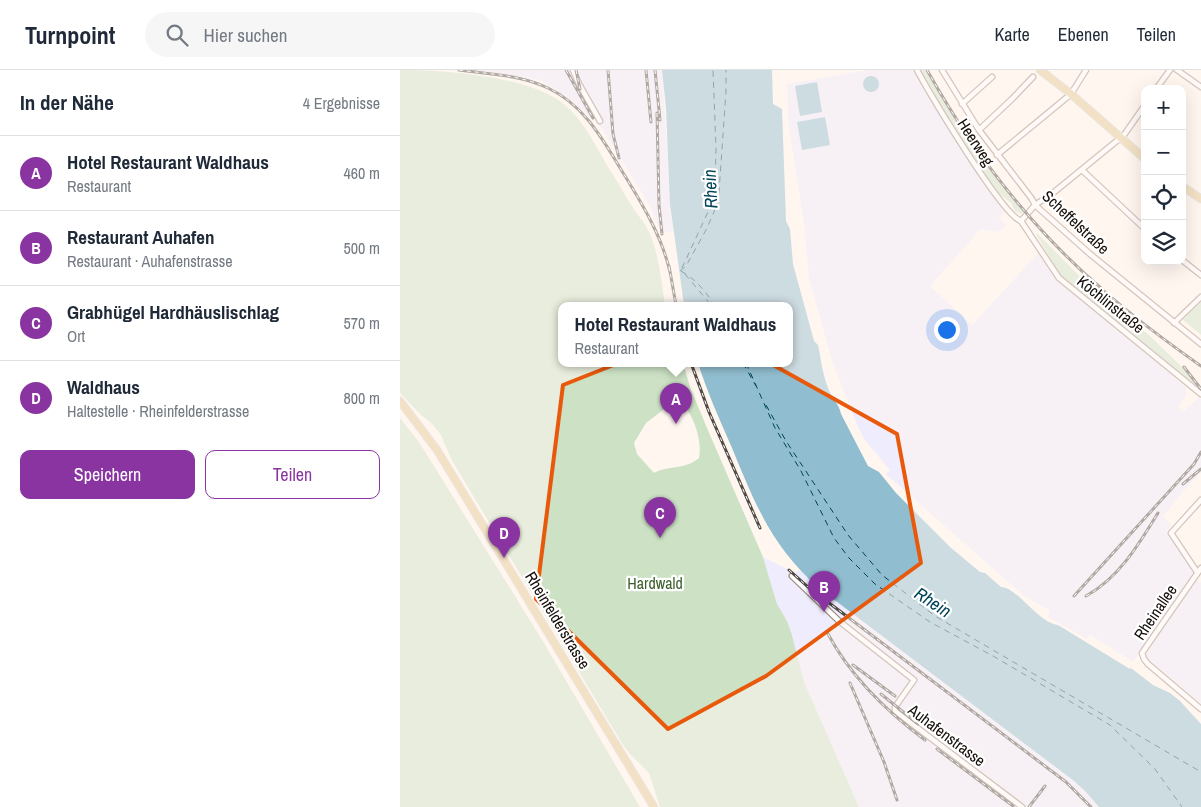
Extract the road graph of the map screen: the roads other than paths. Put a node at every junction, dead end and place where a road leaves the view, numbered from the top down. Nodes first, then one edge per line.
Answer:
1 (574, 70) edge
2 (917, 70) edge
3 (1040, 70) edge
4 (1086, 70) edge
5 (1170, 70) edge
6 (1177, 70) edge
7 (945, 71) edge
8 (992, 77) dead end
9 (1033, 77) dead end
10 (1159, 85) edge
11 (1201, 87) edge
12 (1070, 94) junction
13 (962, 104) junction
14 (1141, 110) edge
15 (600, 122) dead end
16 (979, 130) junction
17 (1120, 139) junction
18 (997, 155) junction
19 (1141, 156) edge
20 (1082, 170) junction
21 (1186, 189) edge
22 (1201, 199) edge
23 (1035, 205) junction
24 (1022, 220) junction
25 (1141, 225) edge
26 (1186, 263) edge
27 (1201, 275) edge
28 (1201, 297) edge
29 (1174, 323) junction
30 (1201, 344) edge
31 (1201, 394) edge
32 (400, 401) edge
33 (400, 406) edge
34 (1201, 500) edge
35 (1199, 570) edge
36 (792, 576) dead end
37 (1201, 709) edge
38 (649, 807) edge
39 (654, 807) edge
40 (1022, 807) edge

1 - 15 street
2 - 24 street, Heerweg
3 - 12 main road
4 - 12 street
5 - 10 street
6 - 11 street
7 - 13 street, Scheffelstraße
8 - 13 street
9 - 16 street
12 - 17 main road
12 - 18 street
13 - 16 street, Scheffelstraße
14 - 17 street
16 - 18 street, Scheffelstraße
17 - 19 main road
17 - 20 street
18 - 23 street, Scheffelstraße
20 - 23 street
20 - 25 street
21 - 22 main road
23 - 24 street
23 - 29 street, Scheffelstraße
24 - 31 street, Köchlinstraße
26 - 27 street
28 - 29 street
29 - 30 street, Scheffelstraße
32 - 39 main road, Rheinfelderstrasse
33 - 38 main road, Rheinfelderstrasse
34 - 35 street
35 - 37 street, Rheinallee
36 - 40 street, Auhafenstrasse

